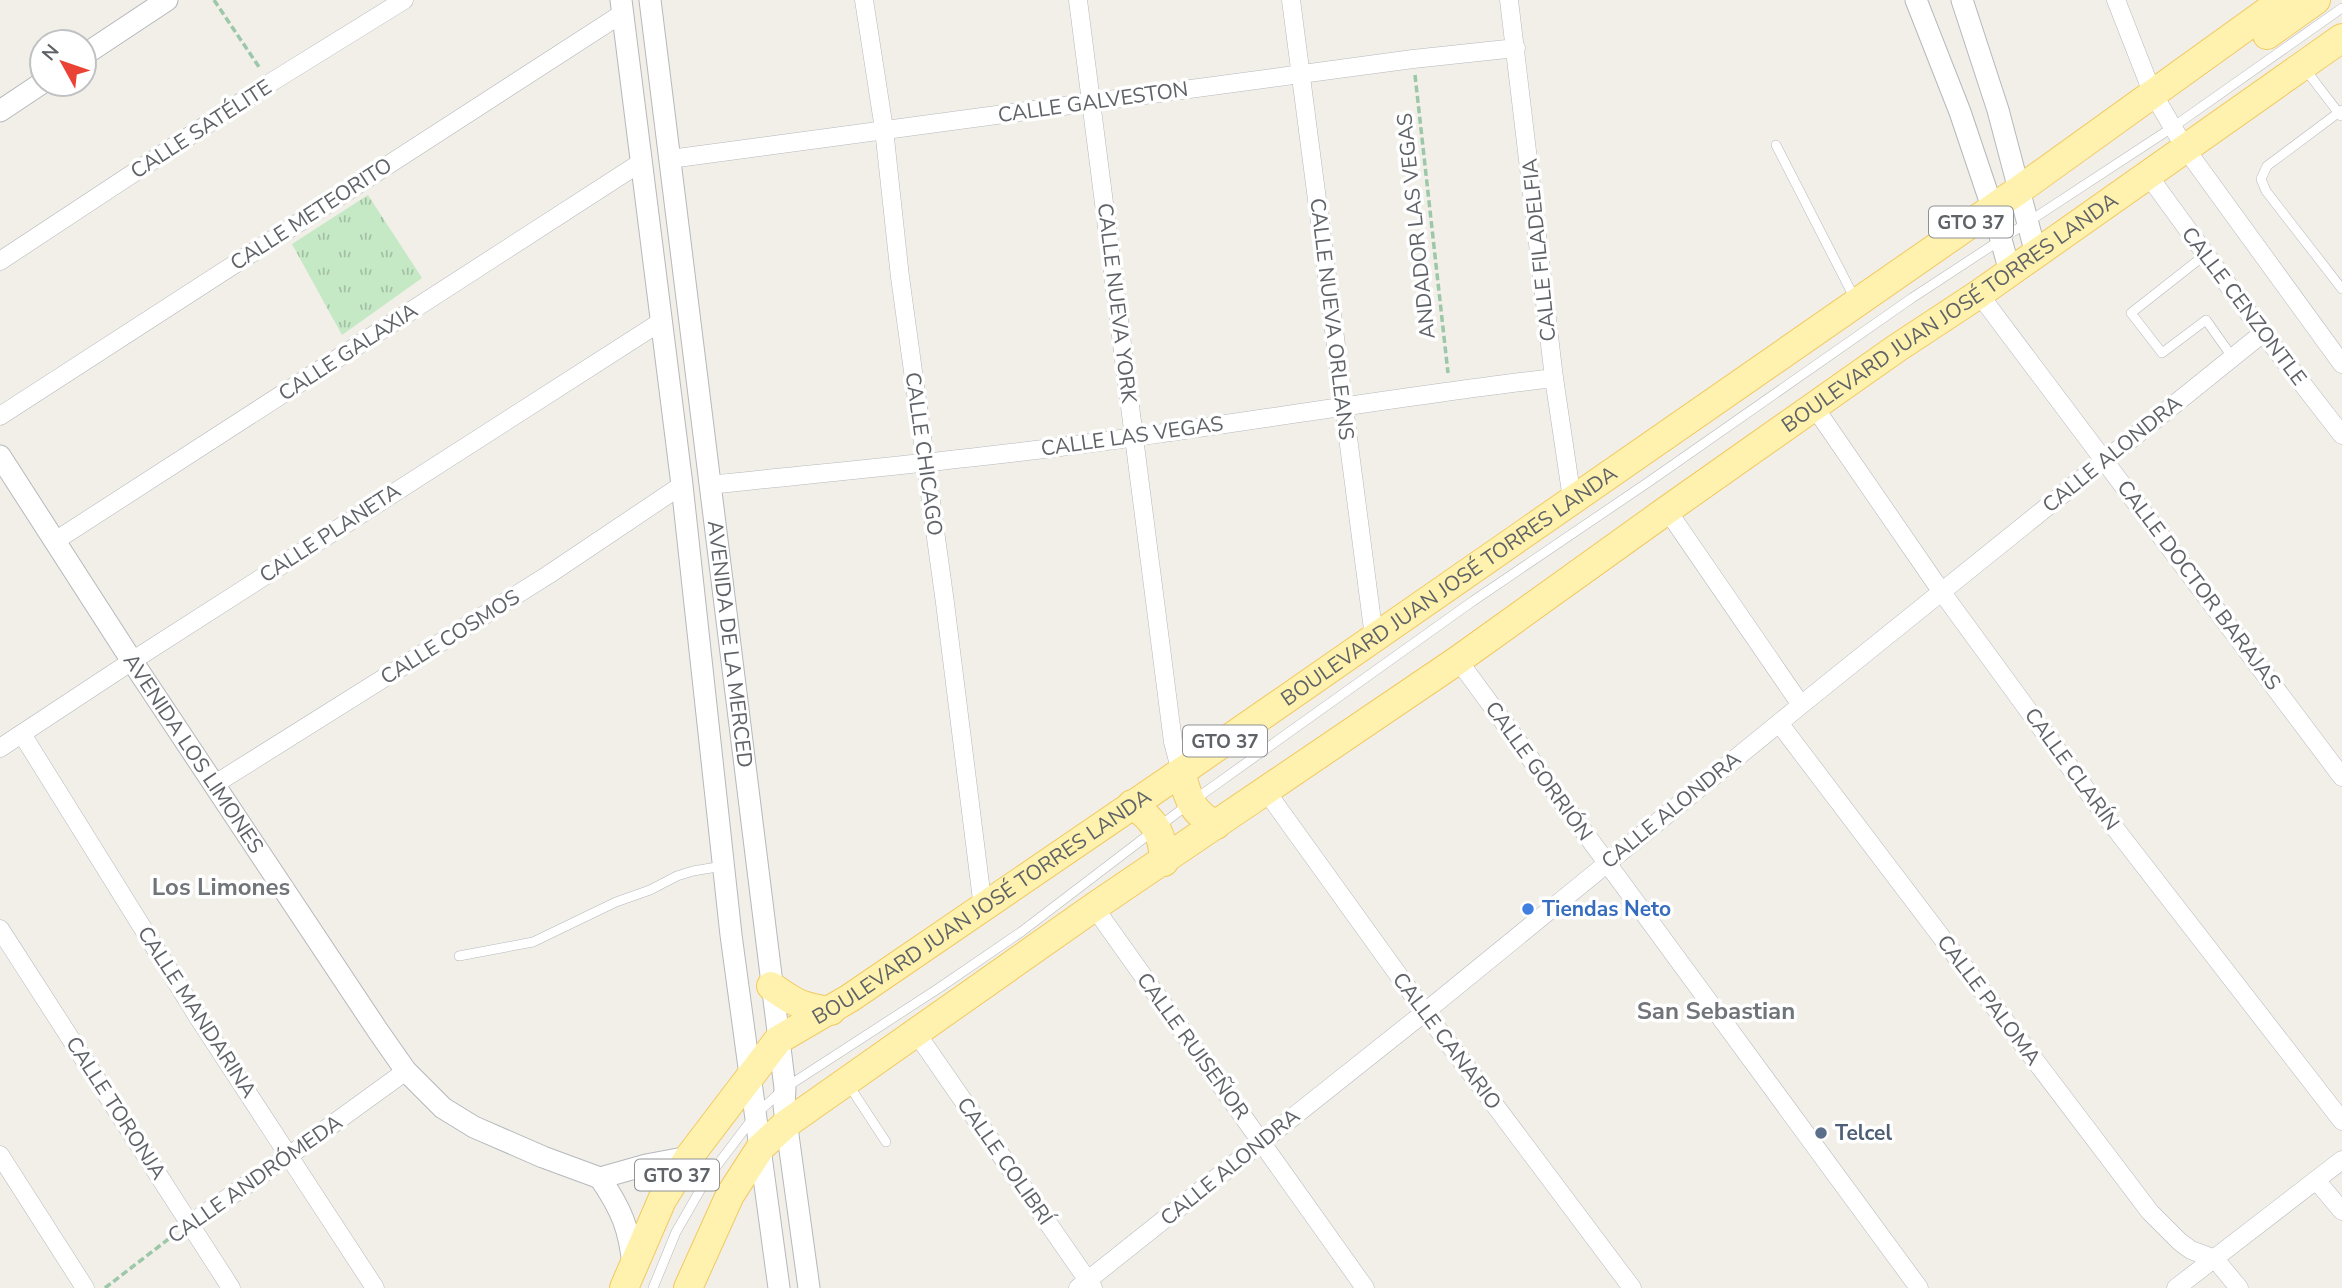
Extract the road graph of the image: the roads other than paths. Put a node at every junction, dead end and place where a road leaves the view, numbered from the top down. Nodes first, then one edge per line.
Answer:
1 (167, 0) edge
2 (404, 0) edge
3 (650, 0) edge
4 (864, 0) edge
5 (1079, 0) edge
6 (1291, 0) edge
7 (1509, 0) edge
8 (1916, 0) edge
9 (1962, 0) edge
10 (2116, 0) edge
11 (2316, 0) edge
12 (2272, 3) edge
13 (622, 7) edge
14 (2342, 8) edge
15 (2342, 38) edge
16 (98, 46) edge
17 (1516, 48) junction
18 (2302, 66) junction
19 (1300, 74) junction
20 (28, 92) edge
21 (1091, 102) junction
22 (1998, 110) junction
23 (0, 111) edge
24 (2341, 114) edge
25 (2168, 119) junction
26 (1963, 123) junction
27 (884, 129) junction
28 (1776, 145) dead end
29 (670, 159) junction
30 (640, 163) junction
31 (2148, 175) junction
32 (2020, 190) junction
33 (1992, 207) junction
34 (2027, 221) junction
35 (2000, 241) junction
36 (2036, 254) junction
37 (2206, 254) junction
38 (0, 261) edge
39 (2010, 272) junction
40 (2342, 289) edge
41 (1979, 294) junction
42 (1856, 302) junction
43 (662, 321) junction
44 (2263, 333) junction
45 (2233, 358) junction
46 (2342, 364) edge
47 (1554, 378) junction
48 (1343, 406) junction
49 (1815, 408) junction
50 (0, 416) edge
51 (2342, 435) edge
52 (1134, 438) junction
53 (0, 456) edge
54 (2105, 460) junction
55 (926, 463) junction
56 (682, 485) junction
57 (709, 485) junction
58 (1572, 499) junction
59 (1667, 510) junction
60 (55, 541) junction
61 (1941, 591) junction
62 (1374, 637) junction
63 (1458, 660) junction
64 (132, 661) junction
65 (1801, 705) junction
66 (1779, 723) junction
67 (22, 734) junction
68 (0, 748) edge
69 (1181, 772) junction
70 (2342, 777) edge
71 (215, 784) junction
72 (1266, 791) junction
73 (1190, 803) junction
74 (1132, 804) junction
75 (1216, 825) junction
76 (1158, 830) junction
77 (1164, 862) junction
78 (1605, 863) junction
79 (723, 866) junction
80 (1094, 907) junction
81 (983, 908) junction
82 (0, 929) edge
83 (458, 956) dead end
84 (771, 986) junction
85 (831, 1011) junction
86 (1425, 1012) junction
87 (917, 1034) junction
88 (778, 1040) junction
89 (405, 1071) junction
90 (751, 1075) junction
91 (847, 1082) junction
92 (785, 1088) junction
93 (756, 1114) junction
94 (2342, 1121) edge
95 (786, 1124) junction
96 (1262, 1141) junction
97 (886, 1142) dead end
98 (761, 1147) junction
99 (0, 1155) edge
100 (290, 1155) junction
101 (689, 1157) junction
102 (2342, 1160) edge
103 (600, 1178) junction
104 (2316, 1180) junction
105 (2342, 1212) edge
106 (191, 1223) junction
107 (699, 1259) junction
108 (2215, 1259) junction
109 (629, 1278) edge
110 (1087, 1285) edge
111 (85, 1288) edge
112 (231, 1288) edge
113 (376, 1288) edge
114 (653, 1288) edge
115 (688, 1288) edge
116 (706, 1288) edge
117 (779, 1288) edge
118 (809, 1288) edge
119 (1365, 1288) edge
120 (1632, 1288) edge
121 (1919, 1288) edge
122 (2176, 1288) edge
123 (2239, 1288) edge

1 - 16 street
2 - 38 street, CALLE SATÉLITE
3 - 29 street, AVENIDA DE LA MERCED
4 - 27 street, CALLE CHICAGO
5 - 21 street, CALLE NUEVA YORK
6 - 19 street, CALLE NUEVA ORLEANS
7 - 17 street, CALLE FILADELFIA
8 - 26 street
9 - 22 street
10 - 25 street, CALLE CENZONTLE
11 - 25 main road
12 - 25 main road, BOULEVARD JUAN JOSÉ TORRES LANDA / GTO 37
13 - 30 street, AVENIDA DE LA MERCED
13 - 50 street, CALLE METEORITO
14 - 25 lane
15 - 18 main road, BOULEVARD JUAN JOSÉ TORRES LANDA / GTO 37
17 - 19 street, CALLE GALVESTON
17 - 47 street, CALLE FILADELFIA
18 - 24 lane
18 - 25 main road, BOULEVARD JUAN JOSÉ TORRES LANDA / GTO 37
19 - 21 street, CALLE GALVESTON
19 - 48 street, CALLE NUEVA ORLEANS
20 - 23 street
21 - 27 street, CALLE GALVESTON
21 - 52 street, CALLE NUEVA YORK
22 - 26 street
22 - 32 street
24 - 40 lane
25 - 31 main road, BOULEVARD JUAN JOSÉ TORRES LANDA / GTO 37
25 - 32 main road, BOULEVARD JUAN JOSÉ TORRES LANDA / GTO 37
25 - 34 lane
25 - 46 street, CALLE CENZONTLE
26 - 33 street
27 - 29 street, CALLE GALVESTON
27 - 55 street, CALLE CHICAGO
28 - 42 lane
29 - 57 street, AVENIDA DE LA MERCED
30 - 43 street, AVENIDA DE LA MERCED
30 - 60 street, CALLE GALAXIA
31 - 36 main road, BOULEVARD JUAN JOSÉ TORRES LANDA / GTO 37
31 - 37 street, CALLE CENZONTLE
32 - 33 main road, BOULEVARD JUAN JOSÉ TORRES LANDA / GTO 37
32 - 34 street
33 - 35 street
33 - 42 main road, BOULEVARD JUAN JOSÉ TORRES LANDA / GTO 37
34 - 35 lane
34 - 36 street
35 - 39 street
35 - 73 lane
36 - 39 main road, BOULEVARD JUAN JOSÉ TORRES LANDA / GTO 37
37 - 44 street, CALLE CENZONTLE
37 - 45 lane
39 - 41 main road, BOULEVARD JUAN JOSÉ TORRES LANDA / GTO 37
41 - 49 main road, BOULEVARD JUAN JOSÉ TORRES LANDA / GTO 37
41 - 54 street, CALLE DOCTOR BARAJAS
42 - 58 main road, BOULEVARD JUAN JOSÉ TORRES LANDA / GTO 37
43 - 56 street, AVENIDA DE LA MERCED
43 - 64 street, CALLE PLANETA
44 - 45 street, CALLE ALONDRA
44 - 51 street, CALLE CENZONTLE
45 - 54 street, CALLE ALONDRA
47 - 48 street, CALLE LAS VEGAS
47 - 58 street, CALLE FILADELFIA
48 - 52 street, CALLE LAS VEGAS
48 - 62 street, CALLE NUEVA ORLEANS
49 - 59 main road, BOULEVARD JUAN JOSÉ TORRES LANDA / GTO 37
49 - 61 street, CALLE CLARÍN
52 - 55 street, CALLE LAS VEGAS
52 - 69 street, CALLE NUEVA YORK
53 - 60 street, AVENIDA LOS LIMONES
54 - 61 street, CALLE ALONDRA
54 - 70 street, CALLE DOCTOR BARAJAS
55 - 57 street, CALLE LAS VEGAS
55 - 81 street, CALLE CHICAGO
56 - 71 street, CALLE COSMOS
56 - 79 street, AVENIDA DE LA MERCED
57 - 84 street, AVENIDA DE LA MERCED
58 - 62 main road, BOULEVARD JUAN JOSÉ TORRES LANDA / GTO 37
59 - 63 main road, BOULEVARD JUAN JOSÉ TORRES LANDA / GTO 37
59 - 65 street
60 - 64 street, AVENIDA LOS LIMONES
61 - 65 street, CALLE ALONDRA
61 - 94 street, CALLE CLARÍN
62 - 69 main road, BOULEVARD JUAN JOSÉ TORRES LANDA / GTO 37
63 - 72 main road, BOULEVARD JUAN JOSÉ TORRES LANDA / GTO 37
63 - 78 street, CALLE GORRIÓN
64 - 67 street, CALLE PLANETA
64 - 71 street, AVENIDA LOS LIMONES
65 - 66 street, CALLE ALONDRA
66 - 78 street, CALLE ALONDRA
66 - 108 street, CALLE PALOMA
67 - 68 street, CALLE PLANETA
67 - 100 street, CALLE MANDARINA
69 - 73 main road
69 - 74 main road, BOULEVARD JUAN JOSÉ TORRES LANDA / GTO 37
71 - 89 street, AVENIDA LOS LIMONES
72 - 75 main road, BOULEVARD JUAN JOSÉ TORRES LANDA / GTO 37
72 - 86 street, CALLE CANARIO
73 - 75 main road
73 - 76 lane
74 - 76 main road
74 - 81 main road, BOULEVARD JUAN JOSÉ TORRES LANDA / GTO 37
75 - 77 main road, BOULEVARD JUAN JOSÉ TORRES LANDA / GTO 37
76 - 77 main road
76 - 92 lane
77 - 80 main road, BOULEVARD JUAN JOSÉ TORRES LANDA / GTO 37
78 - 86 street, CALLE ALONDRA
78 - 121 street, CALLE GORRIÓN
79 - 83 lane
79 - 90 street, AVENIDA DE LA MERCED
80 - 87 main road, BOULEVARD JUAN JOSÉ TORRES LANDA / GTO 37
80 - 96 street, CALLE RUISEÑOR
81 - 85 main road, BOULEVARD JUAN JOSÉ TORRES LANDA / GTO 37
82 - 106 street, CALLE TORONJA
84 - 85 main road
84 - 88 street, AVENIDA DE LA MERCED
85 - 88 main road, BOULEVARD JUAN JOSÉ TORRES LANDA / GTO 37
86 - 96 street, CALLE ALONDRA
86 - 120 street, CALLE CANARIO
87 - 91 main road, BOULEVARD JUAN JOSÉ TORRES LANDA / GTO 37
87 - 110 street, CALLE COLIBRÍ
88 - 90 main road, BOULEVARD JUAN JOSÉ TORRES LANDA / GTO 37
88 - 92 street, AVENIDA DE LA MERCED
89 - 100 street, CALLE ANDRÓMEDA
89 - 103 street, AVENIDA LOS LIMONES
90 - 93 street, AVENIDA DE LA MERCED
90 - 101 main road, BOULEVARD JUAN JOSÉ TORRES LANDA / GTO 37
91 - 95 main road, BOULEVARD JUAN JOSÉ TORRES LANDA / GTO 37
91 - 97 lane
92 - 93 lane
92 - 95 street, AVENIDA DE LA MERCED
93 - 98 street, AVENIDA DE LA MERCED
93 - 114 lane
95 - 98 main road, BOULEVARD JUAN JOSÉ TORRES LANDA / GTO 37
95 - 118 street, AVENIDA DE LA MERCED
96 - 110 street, CALLE ALONDRA
96 - 119 street, CALLE RUISEÑOR
98 - 107 main road, BOULEVARD JUAN JOSÉ TORRES LANDA / GTO 37
98 - 117 street, AVENIDA DE LA MERCED
99 - 111 street
100 - 106 street, CALLE ANDRÓMEDA
100 - 113 street, CALLE MANDARINA
101 - 103 street
101 - 109 main road, BOULEVARD JUAN JOSÉ TORRES LANDA / GTO 37
102 - 104 street
103 - 109 street
104 - 105 street
104 - 108 street
106 - 112 street, CALLE TORONJA
107 - 115 main road, BOULEVARD JUAN JOSÉ TORRES LANDA / GTO 37
107 - 116 main road
108 - 122 street
108 - 123 street

